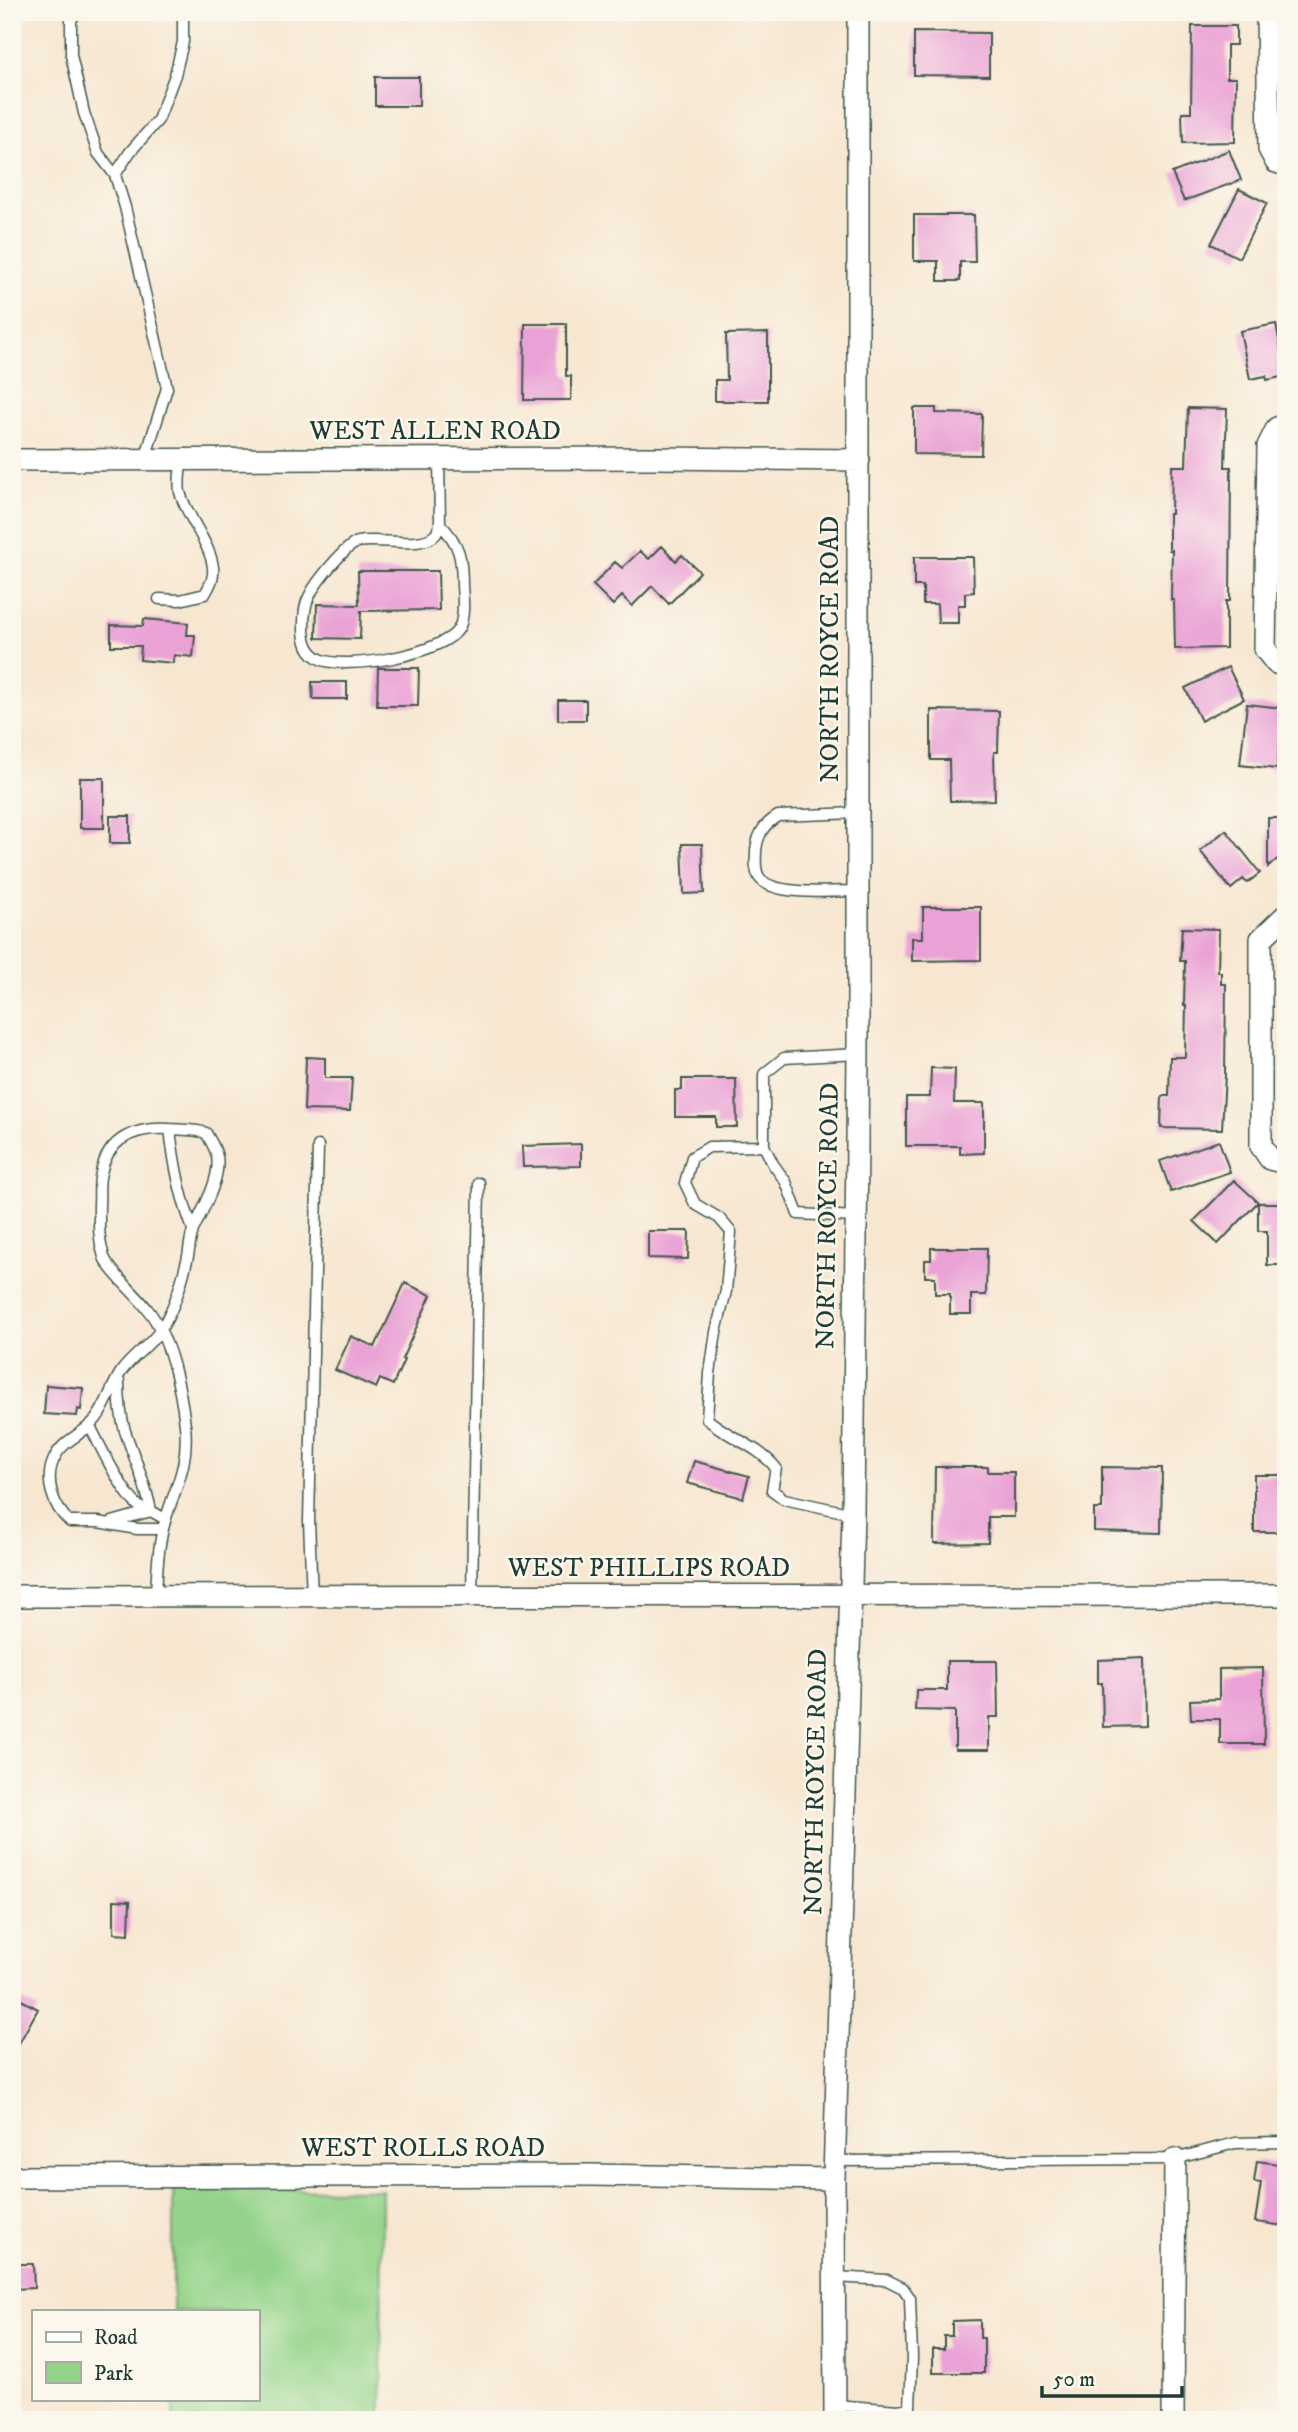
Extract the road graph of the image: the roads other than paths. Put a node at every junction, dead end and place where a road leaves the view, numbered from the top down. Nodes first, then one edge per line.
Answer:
1 (77, 12) edge
2 (183, 12) edge
3 (858, 12) edge
4 (1267, 12) edge
5 (1281, 163) edge
6 (115, 175) junction
7 (1282, 426) edge
8 (439, 458) junction
9 (181, 459) junction
10 (12, 460) edge
11 (145, 460) junction
12 (859, 460) junction
13 (440, 524) junction
14 (159, 599) dead end
15 (1281, 665) edge
16 (857, 813) junction
17 (858, 891) junction
18 (1279, 920) edge
19 (858, 1054) junction
20 (170, 1129) junction
21 (318, 1146) dead end
22 (764, 1146) junction
23 (1284, 1163) edge
24 (479, 1183) dead end
25 (856, 1217) junction
26 (193, 1229) junction
27 (161, 1331) junction
28 (119, 1375) junction
29 (90, 1426) junction
30 (151, 1511) junction
31 (853, 1514) junction
32 (107, 1524) junction
33 (164, 1524) junction
34 (1286, 1595) edge
35 (472, 1596) junction
36 (12, 1597) edge
37 (156, 1597) junction
38 (312, 1597) junction
39 (849, 1597) junction
40 (1286, 2142) edge
41 (1175, 2159) junction
42 (835, 2170) junction
43 (12, 2177) edge
44 (835, 2277) junction
45 (835, 2413) edge
46 (1173, 2420) edge

1 - 6 lane
2 - 6 lane
3 - 12 street, NORTH ROYCE ROAD
4 - 5 street
6 - 11 lane
7 - 15 street
8 - 9 street, WEST ALLEN ROAD
8 - 12 street, WEST ALLEN ROAD
8 - 13 lane
9 - 11 street, WEST ALLEN ROAD
9 - 14 lane
10 - 11 street, WEST ALLEN ROAD
12 - 16 street, NORTH ROYCE ROAD
13 - 13 lane
16 - 17 street, NORTH ROYCE ROAD
16 - 17 lane
17 - 19 street, NORTH ROYCE ROAD
18 - 23 street
19 - 22 lane
19 - 25 street, NORTH ROYCE ROAD
20 - 26 lane
20 - 26 lane
20 - 27 lane
21 - 38 lane
22 - 25 lane
22 - 31 lane
24 - 35 lane
25 - 31 street, NORTH ROYCE ROAD
26 - 27 lane
27 - 28 lane
27 - 33 lane
28 - 29 lane
28 - 30 lane
29 - 30 lane
29 - 32 lane
30 - 32 lane
30 - 33 lane
31 - 39 street, NORTH ROYCE ROAD
32 - 33 lane
33 - 37 lane
34 - 39 street, WEST PHILLIPS ROAD
35 - 38 street, WEST PHILLIPS ROAD
35 - 39 street, WEST PHILLIPS ROAD
36 - 37 street, WEST PHILLIPS ROAD
37 - 38 street, WEST PHILLIPS ROAD
39 - 42 street, NORTH ROYCE ROAD
40 - 41 lane
41 - 42 lane
41 - 46 street
42 - 43 street, WEST ROLLS ROAD
42 - 44 street, NORTH ROYCE ROAD
44 - 45 street, NORTH ROYCE ROAD
44 - 45 lane

